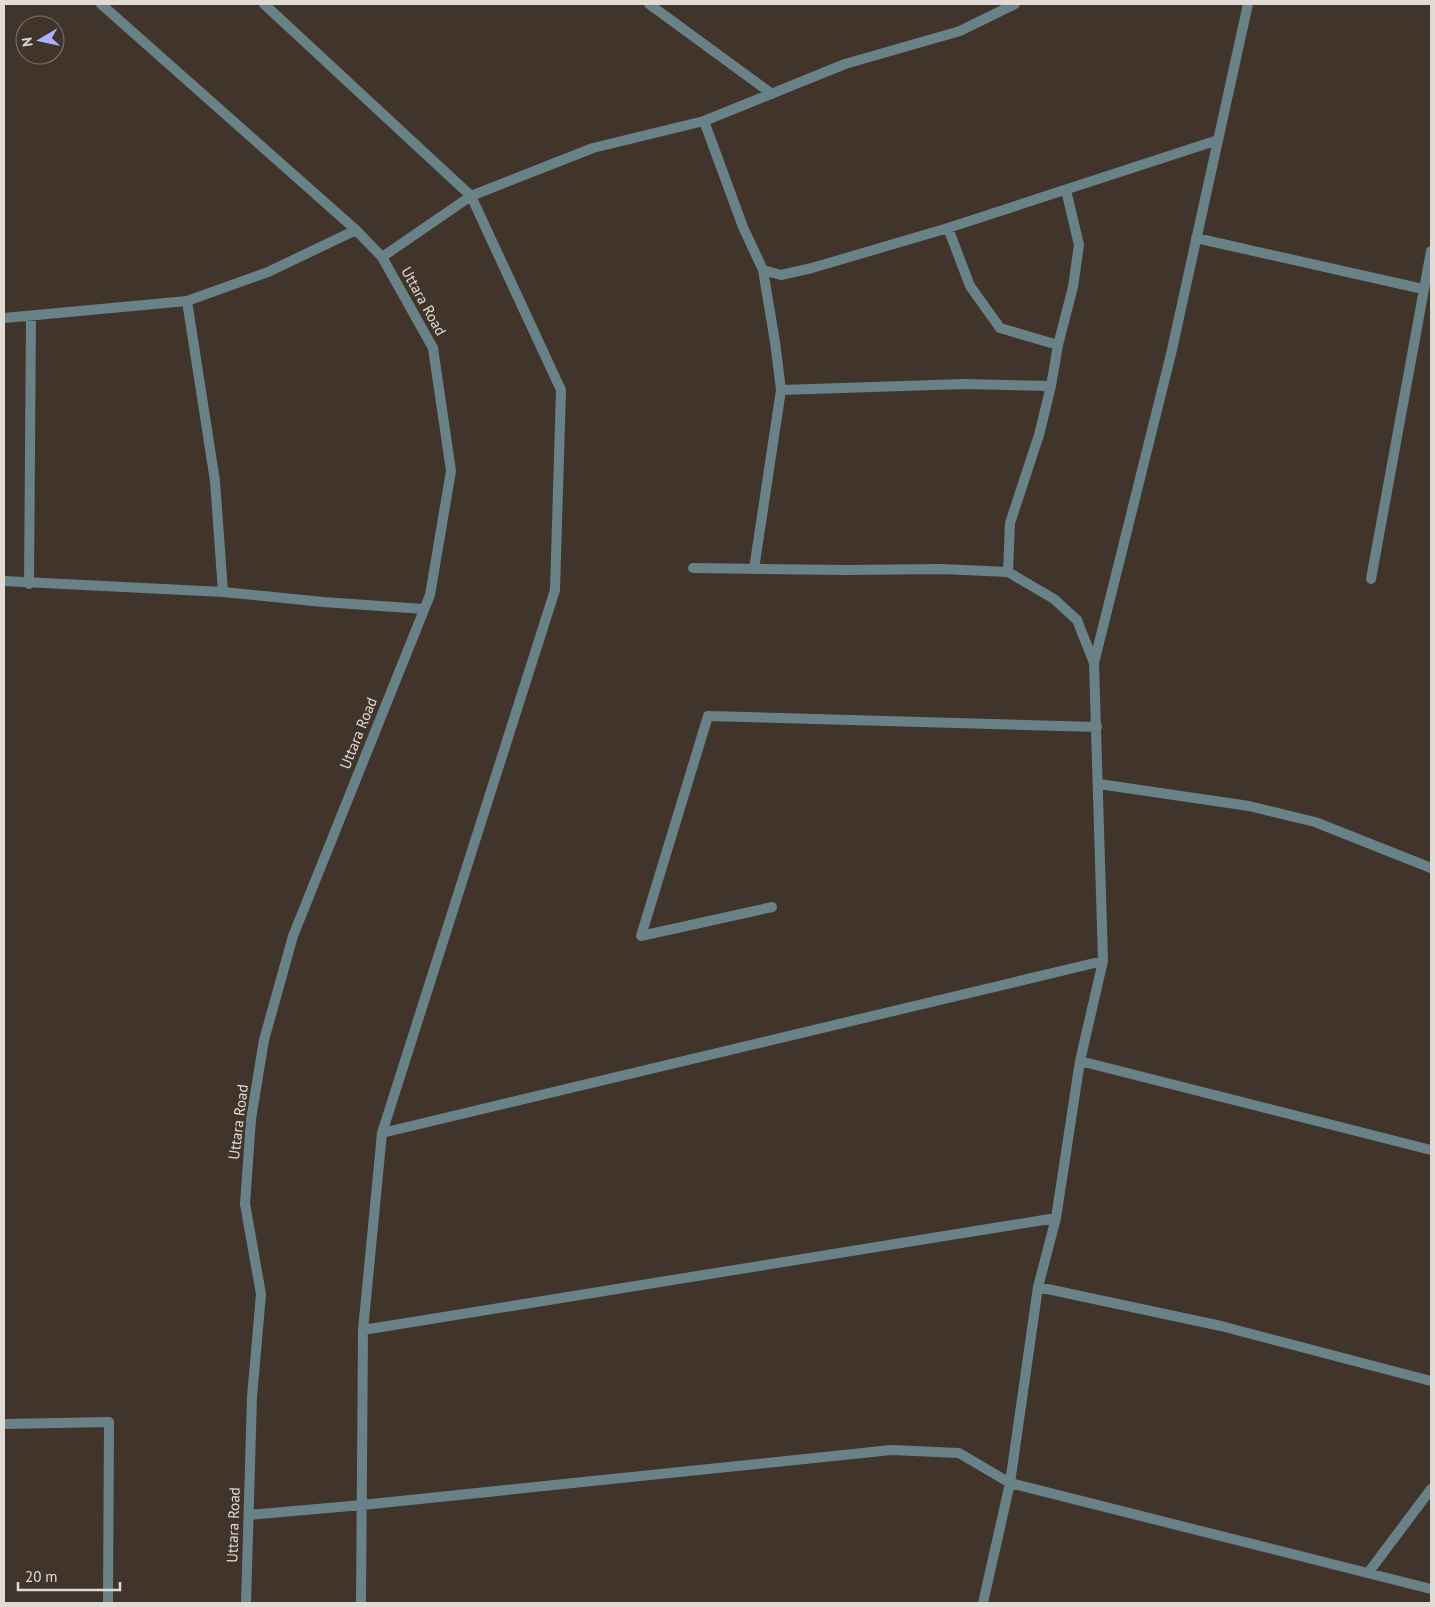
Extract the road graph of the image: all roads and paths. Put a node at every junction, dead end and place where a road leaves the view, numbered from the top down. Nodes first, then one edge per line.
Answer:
1 (101, 4) edge
2 (264, 4) edge
3 (649, 4) edge
4 (1011, 4) edge
5 (1248, 4) edge
6 (772, 94) junction
7 (704, 121) junction
8 (1218, 140) junction
9 (1066, 190) junction
10 (471, 196) junction
11 (948, 228) junction
12 (356, 230) junction
13 (1196, 238) junction
14 (1431, 252) edge
15 (382, 257) junction
16 (763, 270) junction
17 (1423, 289) junction
18 (188, 301) junction
19 (31, 316) junction
20 (4, 318) edge
21 (1058, 345) junction
22 (1051, 386) junction
23 (781, 390) junction
24 (694, 568) dead end
25 (754, 569) junction
26 (1008, 572) junction
27 (1371, 579) dead end
28 (4, 581) edge
29 (29, 584) junction
30 (223, 592) junction
31 (424, 609) junction
32 (1094, 663) junction
33 (1097, 728) junction
34 (1099, 784) junction
35 (1431, 868) edge
36 (772, 907) dead end
37 (1103, 961) junction
38 (1080, 1061) junction
39 (382, 1133) junction
40 (1431, 1150) edge
41 (1056, 1218) junction
42 (1038, 1287) junction
43 (362, 1330) junction
44 (1431, 1381) edge
45 (4, 1424) edge
46 (1010, 1483) junction
47 (1431, 1489) edge
48 (362, 1505) junction
49 (249, 1515) junction
50 (1368, 1573) junction
51 (1431, 1589) edge
52 (108, 1603) edge
53 (246, 1603) edge
54 (361, 1603) edge
55 (983, 1603) edge

1 - 12 street, Uttara Road
2 - 10 street
3 - 6 street
4 - 6 street
5 - 8 street
6 - 7 street
7 - 10 street
7 - 16 street
8 - 9 street
8 - 13 street
9 - 11 street
9 - 21 street
10 - 15 street
10 - 39 street
11 - 16 street
11 - 21 street
12 - 15 street, Uttara Road
12 - 18 street
13 - 17 street
13 - 32 street
14 - 17 street
15 - 31 street, Uttara Road
16 - 23 street
17 - 27 street
18 - 19 street
18 - 30 street
19 - 20 street
19 - 29 street
21 - 22 street
22 - 23 street
22 - 26 street
23 - 25 street
24 - 25 street
25 - 26 street
26 - 32 street
28 - 29 street
29 - 30 street
30 - 31 street
31 - 49 street, Uttara Road
32 - 33 street
33 - 34 street
33 - 36 street
34 - 35 street
34 - 37 street
37 - 38 street
37 - 39 street
38 - 40 street
38 - 41 street
39 - 43 street
41 - 42 street
41 - 43 street
42 - 44 street
42 - 46 street
43 - 48 street
45 - 52 street
46 - 48 street
46 - 50 street
46 - 55 street
47 - 50 street
48 - 49 street
48 - 54 street
49 - 53 street, Uttara Road
50 - 51 street

